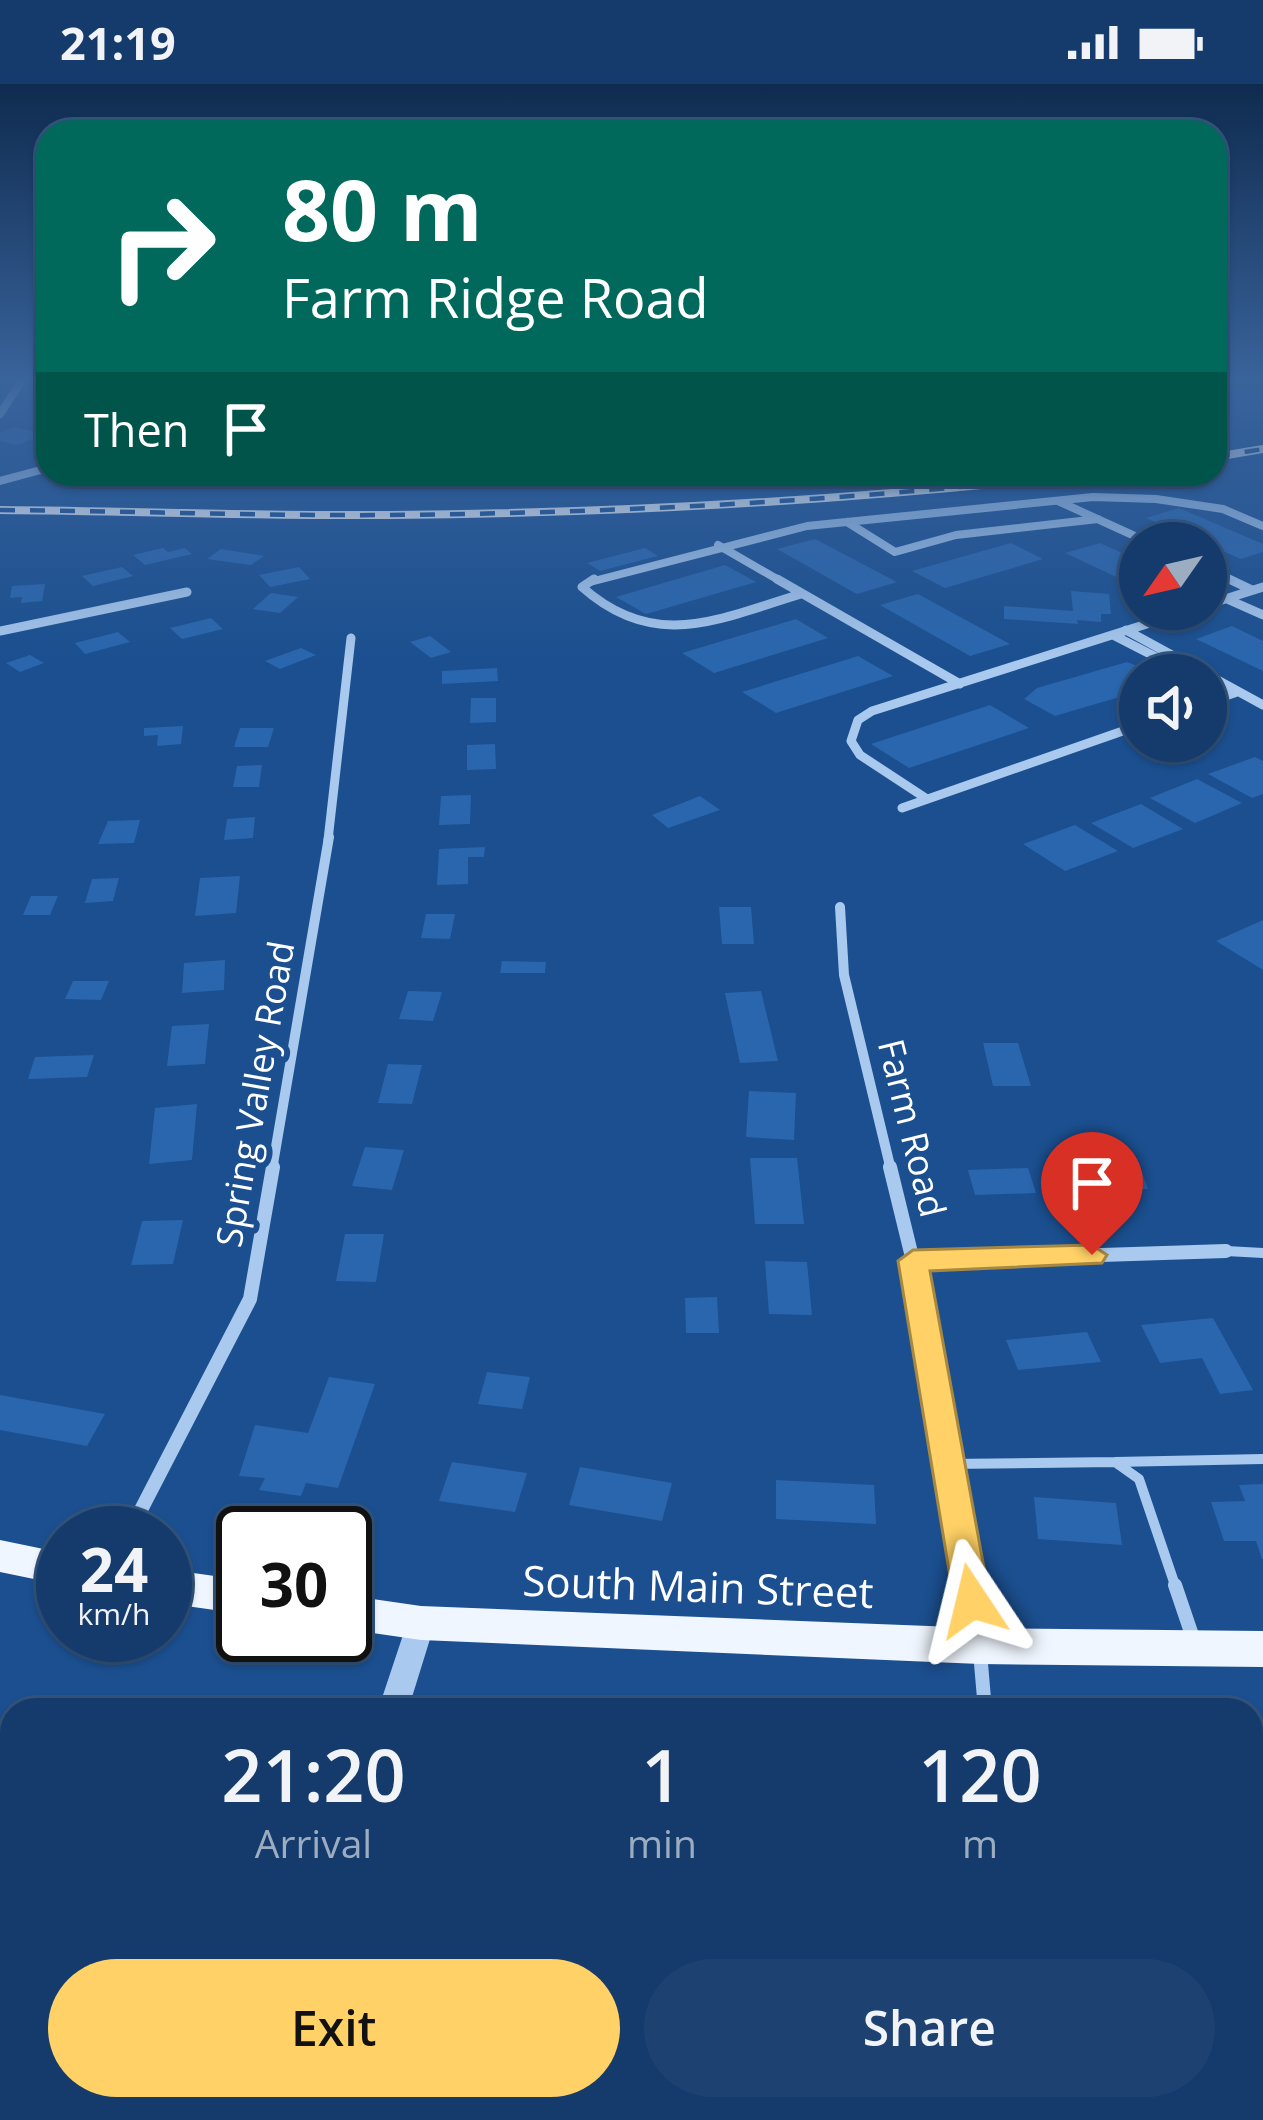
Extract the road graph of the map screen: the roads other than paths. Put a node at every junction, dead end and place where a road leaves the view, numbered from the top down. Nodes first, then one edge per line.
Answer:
1 (34, 472) edge
2 (0, 482) edge
3 (1058, 501) junction
4 (1098, 519) junction
5 (848, 522) junction
6 (1263, 526) edge
7 (1119, 529) edge
8 (718, 545) junction
9 (1227, 576) edge
10 (1258, 589) edge
11 (187, 592) dead end
12 (801, 594) junction
13 (1227, 598) joint
14 (1263, 615) edge
15 (1126, 630) joint
16 (0, 631) edge
17 (1113, 635) junction
18 (351, 638) dead end
19 (1150, 654) edge
20 (1168, 654) edge
21 (960, 684) junction
22 (1227, 687) edge
23 (1237, 692) junction
24 (1227, 696) edge
25 (1263, 705) edge
26 (1119, 732) edge
27 (927, 799) junction
28 (902, 808) dead end
29 (840, 908) dead end
30 (1226, 1251) joint
31 (1263, 1253) edge
32 (913, 1261) junction
33 (1263, 1460) edge
34 (1115, 1462) junction
35 (948, 1464) junction
36 (143, 1506) edge
37 (0, 1556) edge
38 (36, 1563) edge
39 (372, 1616) edge
40 (421, 1623) junction
41 (980, 1646) junction
42 (1196, 1648) junction
43 (1260, 1655) edge
44 (397, 1698) edge
45 (984, 1698) edge

1 - 2 street
3 - 4 street
3 - 5 street
3 - 6 street
4 - 5 street
4 - 7 street
5 - 8 street
8 - 12 street
8 - 12 street
9 - 10 street
10 - 13 street
11 - 16 street
12 - 21 street
13 - 14 street
15 - 17 street
15 - 20 street
17 - 19 street
17 - 21 street
18 - 36 street, Spring Valley Road
21 - 27 street
22 - 23 street
23 - 24 street
23 - 25 street
26 - 27 street
27 - 28 street
29 - 32 street, Farm Road
30 - 31 lane
30 - 32 street
32 - 35 street, Farm Road
33 - 34 lane
34 - 35 lane
34 - 42 lane
35 - 41 street, Farm Road
37 - 38 main road
39 - 40 main road, South Main Street
40 - 41 main road, South Main Street
40 - 44 street
41 - 42 main road, South Main Street
41 - 45 lane
42 - 43 main road, South Main Street

